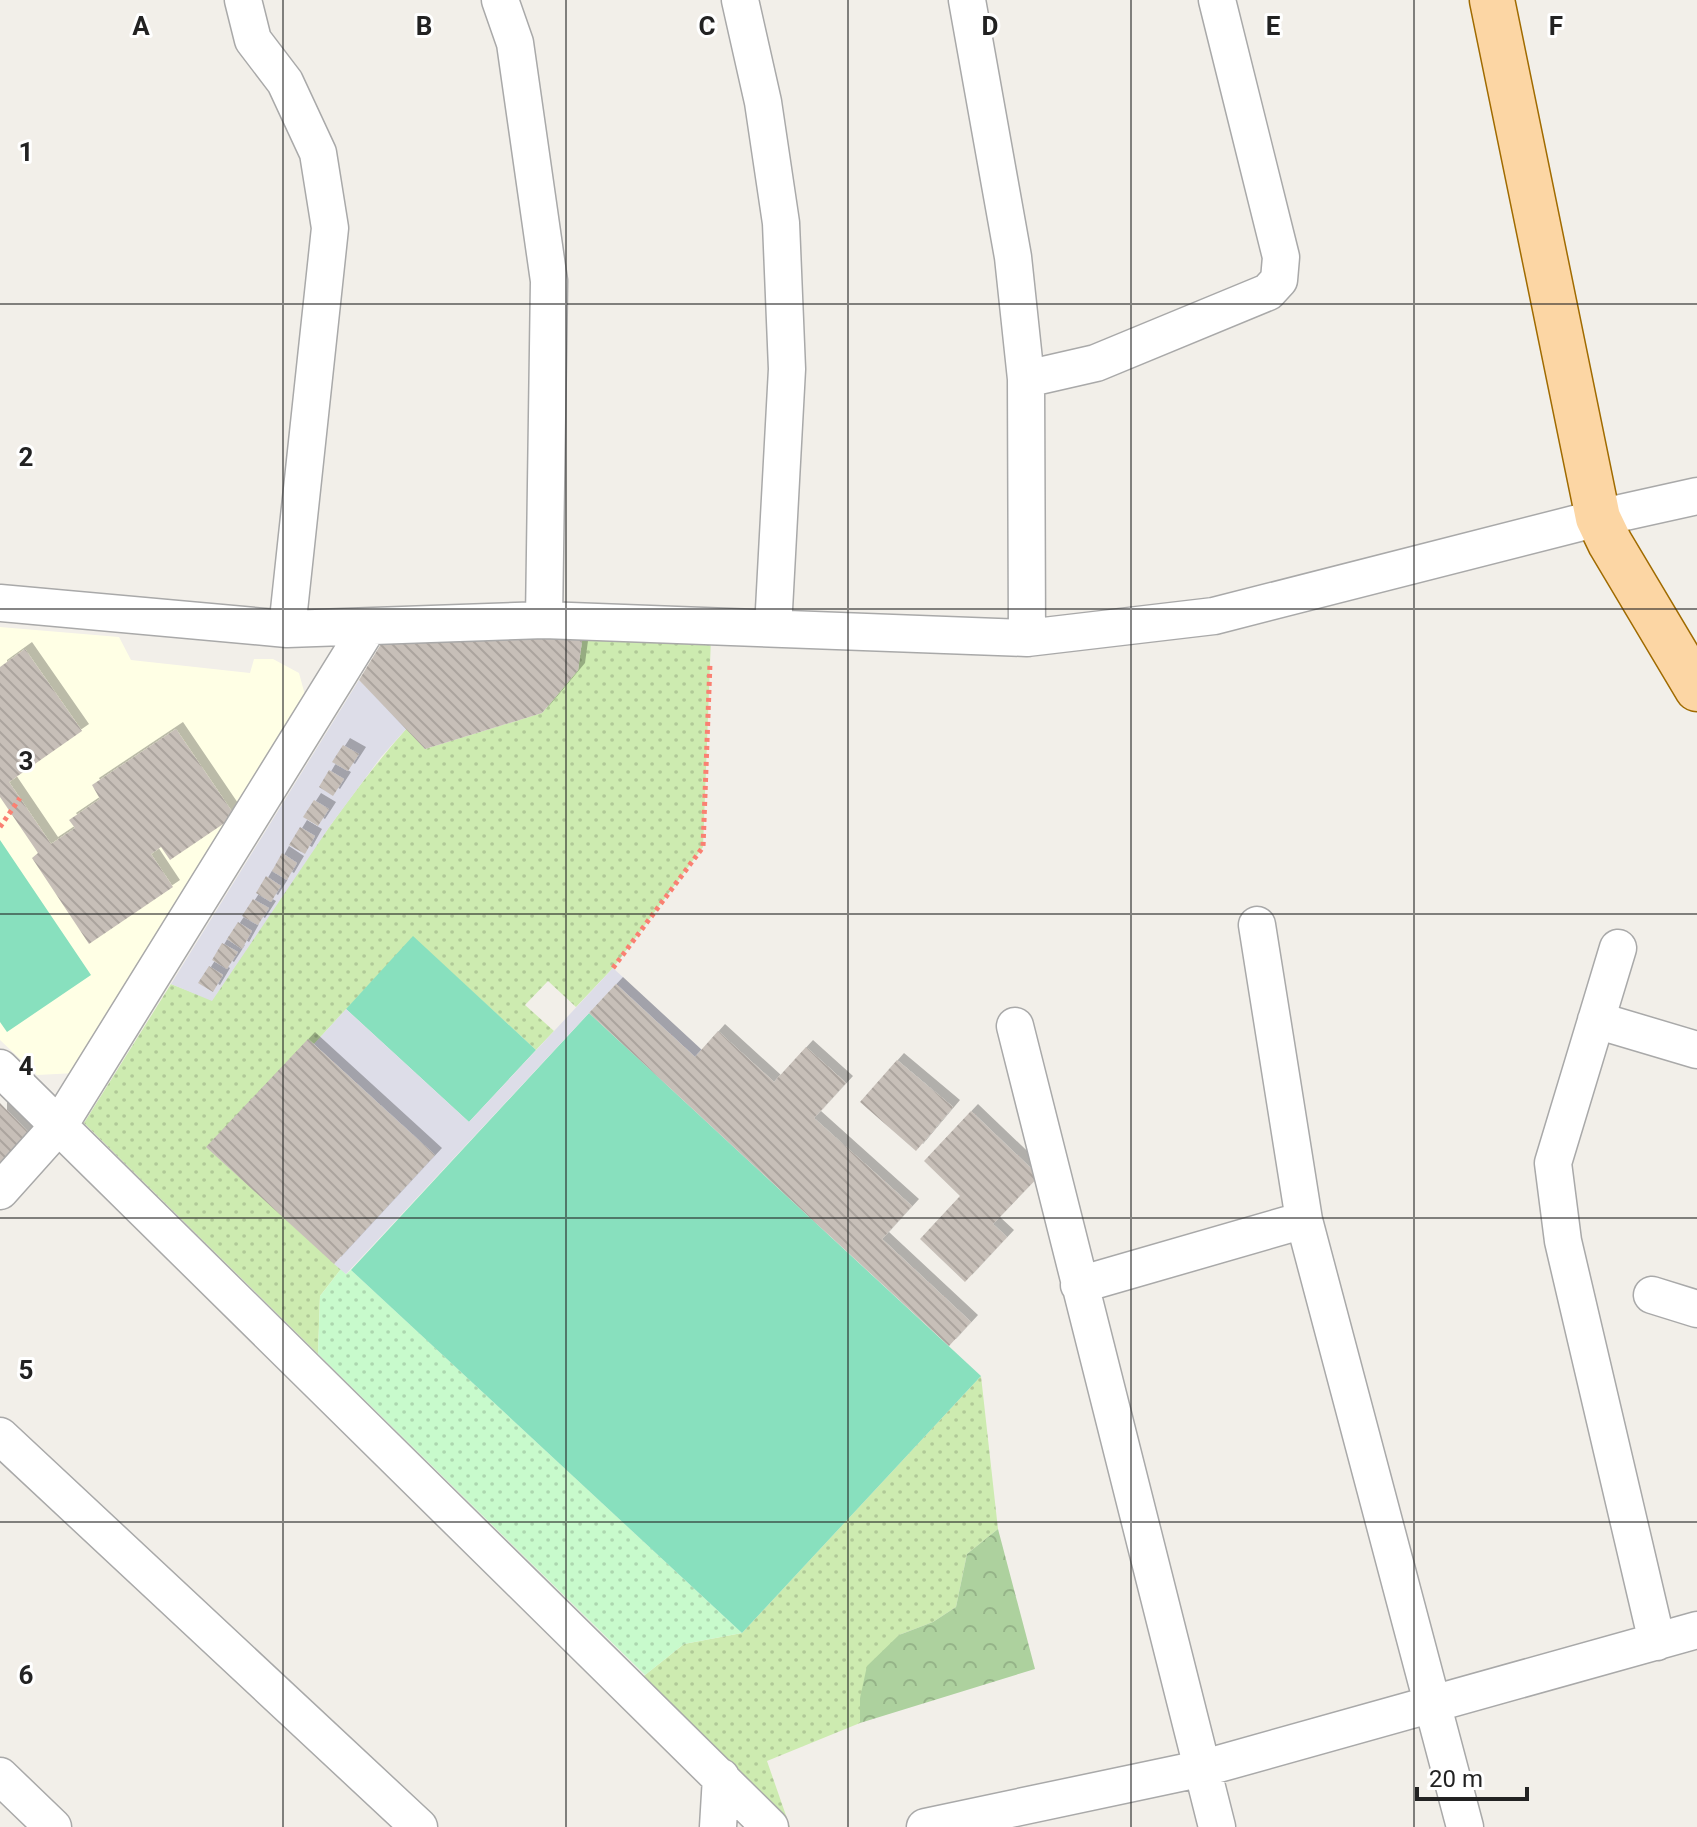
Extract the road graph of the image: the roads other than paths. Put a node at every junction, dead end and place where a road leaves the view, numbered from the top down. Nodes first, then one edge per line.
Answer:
1 (243, 0) edge
2 (500, 0) edge
3 (740, 0) edge
4 (967, 0) edge
5 (1217, 0) edge
6 (1492, 0) edge
7 (1026, 379) junction
8 (1697, 496) edge
9 (1598, 518) junction
10 (0, 603) edge
11 (544, 620) junction
12 (368, 627) junction
13 (773, 628) junction
14 (287, 629) junction
15 (1027, 638) junction
16 (1697, 689) edge
17 (1257, 925) dead end
18 (1618, 948) dead end
19 (1596, 1020) junction
20 (1015, 1026) dead end
21 (1697, 1050) edge
22 (0, 1068) edge
23 (60, 1124) junction
24 (0, 1191) edge
25 (1304, 1220) junction
26 (1079, 1285) junction
27 (1652, 1295) dead end
28 (1697, 1309) edge
29 (0, 1436) edge
30 (1697, 1630) edge
31 (1657, 1642) junction
32 (1434, 1703) junction
33 (1204, 1768) junction
34 (0, 1776) edge
35 (721, 1777) junction
36 (941, 1825) edge
37 (53, 1827) edge
38 (419, 1827) edge
39 (718, 1827) edge
40 (770, 1827) edge
41 (1217, 1827) edge
42 (1465, 1827) edge

1 - 14 street
2 - 11 street
3 - 13 street
4 - 7 street
5 - 7 street
6 - 9 main road
7 - 15 street
8 - 9 street
9 - 15 street
9 - 16 main road
10 - 14 street
11 - 12 street
11 - 13 street
12 - 14 street
12 - 23 street
13 - 15 street
17 - 25 street
18 - 19 street
19 - 21 street
19 - 31 street
20 - 26 street
22 - 23 street
23 - 24 street
23 - 35 street
25 - 26 street
25 - 32 street
26 - 33 street
27 - 28 street
29 - 38 street
30 - 31 street
31 - 32 street
32 - 33 street
32 - 42 street
33 - 36 street
33 - 41 street
34 - 37 street
35 - 39 street
35 - 40 street

